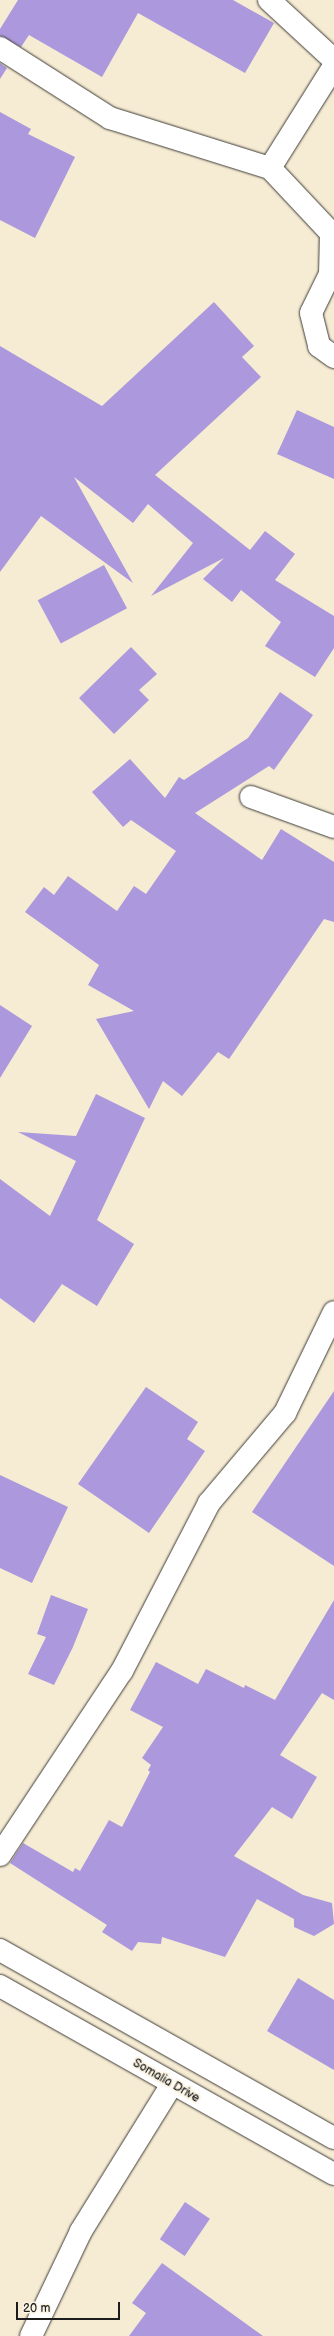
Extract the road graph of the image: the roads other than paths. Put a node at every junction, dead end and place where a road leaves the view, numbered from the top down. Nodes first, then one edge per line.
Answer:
1 (269, 0) edge
2 (0, 48) edge
3 (334, 60) edge
4 (334, 66) edge
5 (270, 168) junction
6 (334, 357) edge
7 (251, 797) dead end
8 (334, 827) edge
9 (334, 1312) edge
10 (0, 1855) edge
11 (0, 1950) edge
12 (0, 1986) edge
13 (172, 2084) junction
14 (334, 2138) edge
15 (334, 2174) edge
16 (31, 2336) edge

1 - 3 street
2 - 5 street
4 - 5 street
5 - 6 street
7 - 8 street
9 - 10 street
11 - 14 street
12 - 13 street, Somalia Drive
13 - 15 street, Somalia Drive
13 - 16 street

